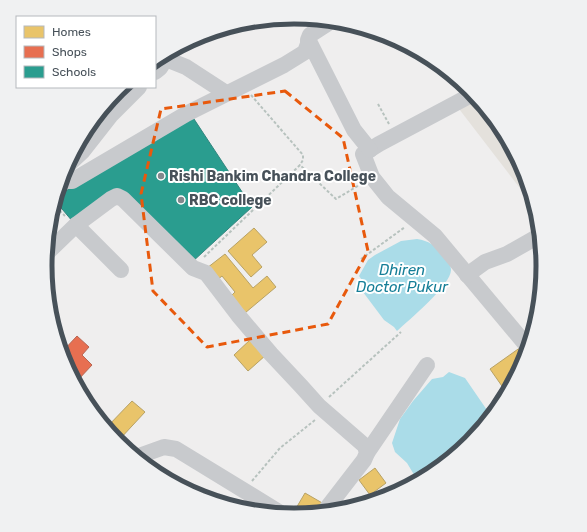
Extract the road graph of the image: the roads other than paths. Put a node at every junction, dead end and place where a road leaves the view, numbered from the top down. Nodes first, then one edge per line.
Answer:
1 (324, 26) edge
2 (309, 41) junction
3 (169, 59) edge
4 (163, 62) edge
5 (156, 71) edge
6 (138, 88) edge
7 (226, 93) junction
8 (467, 97) edge
9 (370, 150) junction
10 (78, 156) edge
11 (67, 180) edge
12 (76, 225) junction
13 (534, 239) edge
14 (52, 248) edge
15 (121, 270) dead end
16 (467, 275) junction
17 (524, 342) edge
18 (427, 365) dead end
19 (367, 453) junction
20 (142, 455) edge
21 (329, 505) edge
22 (270, 506) edge

1 - 2 street
2 - 7 street
2 - 9 street
3 - 7 street
4 - 5 street
6 - 10 street
7 - 11 street
8 - 9 street
9 - 16 street
12 - 14 street
12 - 15 street
12 - 19 street
13 - 16 street
16 - 17 street
18 - 19 street
19 - 21 street
20 - 22 street

